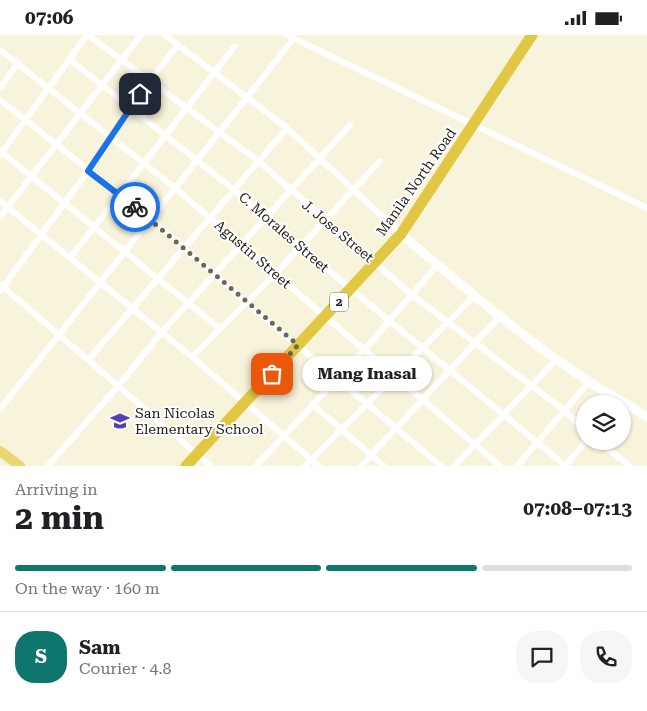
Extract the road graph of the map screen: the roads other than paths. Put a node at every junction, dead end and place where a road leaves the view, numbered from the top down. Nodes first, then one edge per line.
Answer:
1 (88, 35) edge
2 (141, 35) edge
3 (165, 35) edge
4 (532, 35) edge
5 (291, 37) edge
6 (178, 45) junction
7 (235, 46) dead end
8 (0, 50) edge
9 (69, 59) junction
10 (123, 59) junction
11 (18, 63) junction
12 (214, 72) junction
13 (150, 80) junction
14 (103, 85) junction
15 (50, 87) junction
16 (0, 88) edge
17 (248, 97) junction
18 (0, 100) edge
19 (130, 107) junction
20 (186, 108) junction
21 (81, 112) junction
22 (24, 120) junction
23 (350, 125) dead end
24 (474, 125) junction
25 (286, 128) junction
26 (220, 132) junction
27 (167, 135) junction
28 (111, 138) junction
29 (55, 145) junction
30 (1, 153) edge
31 (321, 159) junction
32 (198, 161) junction
33 (257, 161) junction
34 (380, 161) dead end
35 (144, 163) junction
36 (88, 171) junction
37 (32, 176) junction
38 (175, 188) junction
39 (233, 189) junction
40 (355, 189) junction
41 (291, 191) junction
42 (120, 196) junction
43 (0, 201) edge
44 (66, 202) junction
45 (8, 207) junction
46 (647, 208) edge
47 (0, 217) edge
48 (210, 217) junction
49 (266, 217) junction
50 (151, 219) junction
51 (324, 220) junction
52 (95, 227) junction
53 (401, 234) junction
54 (41, 235) junction
55 (242, 245) junction
56 (300, 247) junction
57 (185, 248) junction
58 (125, 251) junction
59 (70, 258) junction
60 (375, 263) junction
61 (438, 264) junction
62 (276, 273) junction
63 (216, 276) junction
64 (159, 279) junction
65 (100, 282) junction
66 (1, 287) edge
67 (351, 289) junction
68 (412, 295) junction
69 (474, 296) junction
70 (246, 303) junction
71 (189, 304) junction
72 (133, 309) junction
73 (325, 316) junction
74 (500, 316) junction
75 (390, 321) junction
76 (449, 323) junction
77 (219, 328) junction
78 (161, 333) junction
79 (59, 334) junction
80 (475, 344) junction
81 (298, 345) junction
82 (424, 348) junction
83 (365, 349) junction
84 (192, 357) junction
85 (89, 359) junction
86 (557, 359) junction
87 (448, 371) junction
88 (395, 376) junction
89 (337, 377) junction
90 (588, 382) junction
91 (119, 385) junction
92 (531, 387) junction
93 (609, 395) edge
94 (422, 400) junction
95 (245, 403) junction
96 (366, 403) junction
97 (312, 404) junction
98 (631, 408) edge
99 (0, 409) edge
100 (565, 411) junction
101 (504, 415) junction
102 (647, 417) edge
103 (576, 421) edge
104 (341, 429) junction
105 (397, 429) junction
106 (282, 436) junction
107 (538, 442) junction
108 (475, 445) junction
109 (579, 450) edge
110 (609, 450) edge
111 (0, 451) edge
112 (198, 453) junction
113 (371, 455) junction
114 (312, 459) junction
115 (622, 460) junction
116 (20, 466) edge
117 (48, 466) edge
118 (186, 466) edge
119 (211, 466) edge
120 (256, 466) edge
121 (305, 466) edge
122 (320, 466) edge
123 (361, 466) edge
124 (384, 466) edge
125 (441, 466) edge
126 (454, 466) edge
127 (500, 466) edge
128 (517, 466) edge
129 (566, 466) edge
130 (617, 466) edge
131 (630, 466) edge

1 - 9 street
1 - 10 street, J. Jose Street
2 - 10 street
3 - 6 street
4 - 24 highway, Manila North Road / 2
5 - 17 street
5 - 24 street
6 - 12 street
6 - 13 street
7 - 12 street
8 - 11 street, Agustin Street
9 - 14 street, C. Morales Street
9 - 15 street
10 - 13 street, J. Jose Street
10 - 14 street
11 - 15 street, Agustin Street
11 - 16 street
12 - 17 street
12 - 20 street
13 - 19 street
13 - 20 street, J. Jose Street
14 - 19 street, C. Morales Street
14 - 21 street
15 - 21 street, Agustin Street
15 - 22 street
17 - 25 street
17 - 26 street
18 - 22 street
19 - 27 street, C. Morales Street
19 - 28 street
20 - 26 street, J. Jose Street
20 - 27 street
21 - 28 street, Agustin Street
21 - 29 street
22 - 29 street
22 - 30 street
23 - 31 street
24 - 46 street
24 - 53 highway, Manila North Road / 2
25 - 31 street
25 - 33 street
26 - 32 street
26 - 33 street, J. Jose Street
27 - 32 street, C. Morales Street
27 - 35 street
28 - 35 street, Agustin Street
28 - 36 street
29 - 36 street
29 - 37 street
30 - 37 street
31 - 40 street
31 - 41 street
32 - 38 street
32 - 39 street, C. Morales Street
33 - 39 street
33 - 41 street, J. Jose Street
34 - 40 street
35 - 38 street, Agustin Street
35 - 42 street
36 - 42 street
36 - 44 street
37 - 44 street
37 - 45 street
38 - 48 street, Agustin Street
38 - 50 street
39 - 48 street
39 - 49 street, C. Morales Street
40 - 51 street
40 - 53 street
41 - 49 street
41 - 51 street, J. Jose Street
42 - 50 street
42 - 52 street
43 - 45 street
44 - 52 street
44 - 54 street
45 - 47 street
45 - 54 street
48 - 55 street, Agustin Street
48 - 57 street
49 - 55 street
49 - 56 street, C. Morales Street
50 - 57 street
50 - 58 street
51 - 56 street
51 - 60 street, J. Jose Street
52 - 58 street
52 - 59 street
53 - 60 highway, Manila North Road / 2
53 - 61 main road
54 - 59 street
54 - 66 street
55 - 62 street, Agustin Street
55 - 63 street
56 - 62 street
56 - 67 street, C. Morales Street
57 - 63 street
57 - 64 street
58 - 64 street
58 - 65 street
59 - 65 street
60 - 67 highway, Manila North Road / 2
60 - 68 street, J. Jose Street
61 - 68 street
61 - 69 main road
62 - 70 street
62 - 73 street, Agustin Street
63 - 70 street
63 - 71 street
64 - 71 street
64 - 72 street
65 - 72 street
65 - 79 street
66 - 79 street
67 - 73 highway, Manila North Road / 2
67 - 75 street, C. Morales Street
68 - 75 street
68 - 76 street, J. Jose Street
69 - 74 main road
69 - 76 street
70 - 77 street
70 - 81 street
71 - 77 street
71 - 78 street
72 - 78 street
72 - 85 street
73 - 81 highway, Manila North Road / 2
73 - 83 street, Agustin Street
74 - 80 street
74 - 86 main road
75 - 82 street, C. Morales Street
75 - 83 street
76 - 80 street, J. Jose Street
76 - 82 street
77 - 84 street
78 - 84 street
78 - 91 street
79 - 85 street
79 - 99 street
80 - 87 street
80 - 92 street, J. Jose Street
81 - 89 street
81 - 95 highway, Manila North Road / 2
82 - 87 street, C. Morales Street
82 - 88 street
83 - 88 street, Agustin Street
83 - 89 street
84 - 95 street
85 - 91 street
86 - 90 main road
86 - 92 street
87 - 94 street
87 - 101 street, C. Morales Street
88 - 94 street, Agustin Street
88 - 96 street
89 - 96 street
89 - 97 street
90 - 93 main road
90 - 100 street
91 - 112 street
91 - 117 street
92 - 100 street, J. Jose Street
92 - 101 street
94 - 105 street
94 - 108 street, Agustin Street
95 - 106 street
95 - 112 highway, Manila North Road / 2
96 - 104 street
96 - 105 street
97 - 104 street
97 - 106 street
98 - 102 main road
100 - 103 street, J. Jose Street
100 - 107 street
101 - 107 street, C. Morales Street
101 - 108 street
104 - 113 street
104 - 114 street
105 - 113 street
105 - 125 street
106 - 114 street
106 - 120 street
107 - 128 street
107 - 129 street, C. Morales Street
108 - 126 street
108 - 127 street, Agustin Street
109 - 129 street
110 - 115 street
111 - 116 main road
112 - 118 highway, Manila North Road / 2
112 - 119 street
113 - 123 street
113 - 124 street
114 - 121 street
114 - 122 street
115 - 130 street
115 - 131 street

